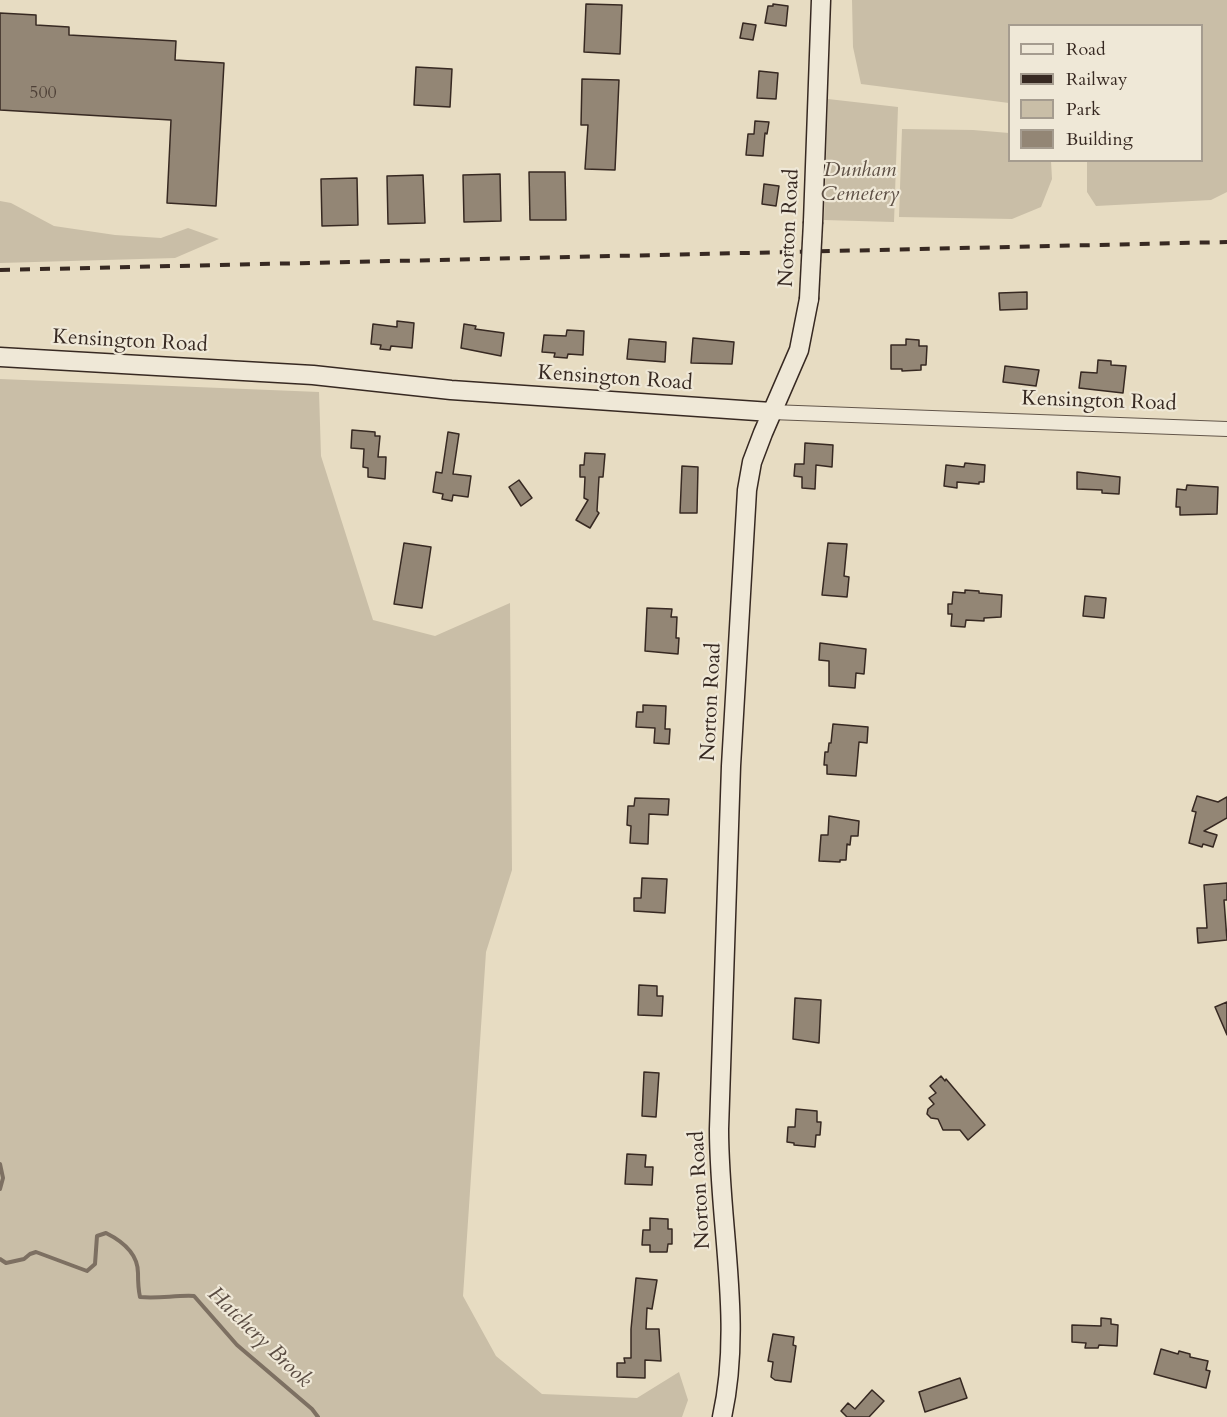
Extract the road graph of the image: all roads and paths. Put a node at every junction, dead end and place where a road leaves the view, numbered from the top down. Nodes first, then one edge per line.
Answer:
1 (821, 0) edge
2 (0, 357) edge
3 (771, 412) junction
4 (1227, 429) edge
5 (722, 1417) edge

1 - 3 main road, Norton Road, bridge
2 - 3 main road, Kensington Road
3 - 4 street, Kensington Road
3 - 5 main road, Norton Road

